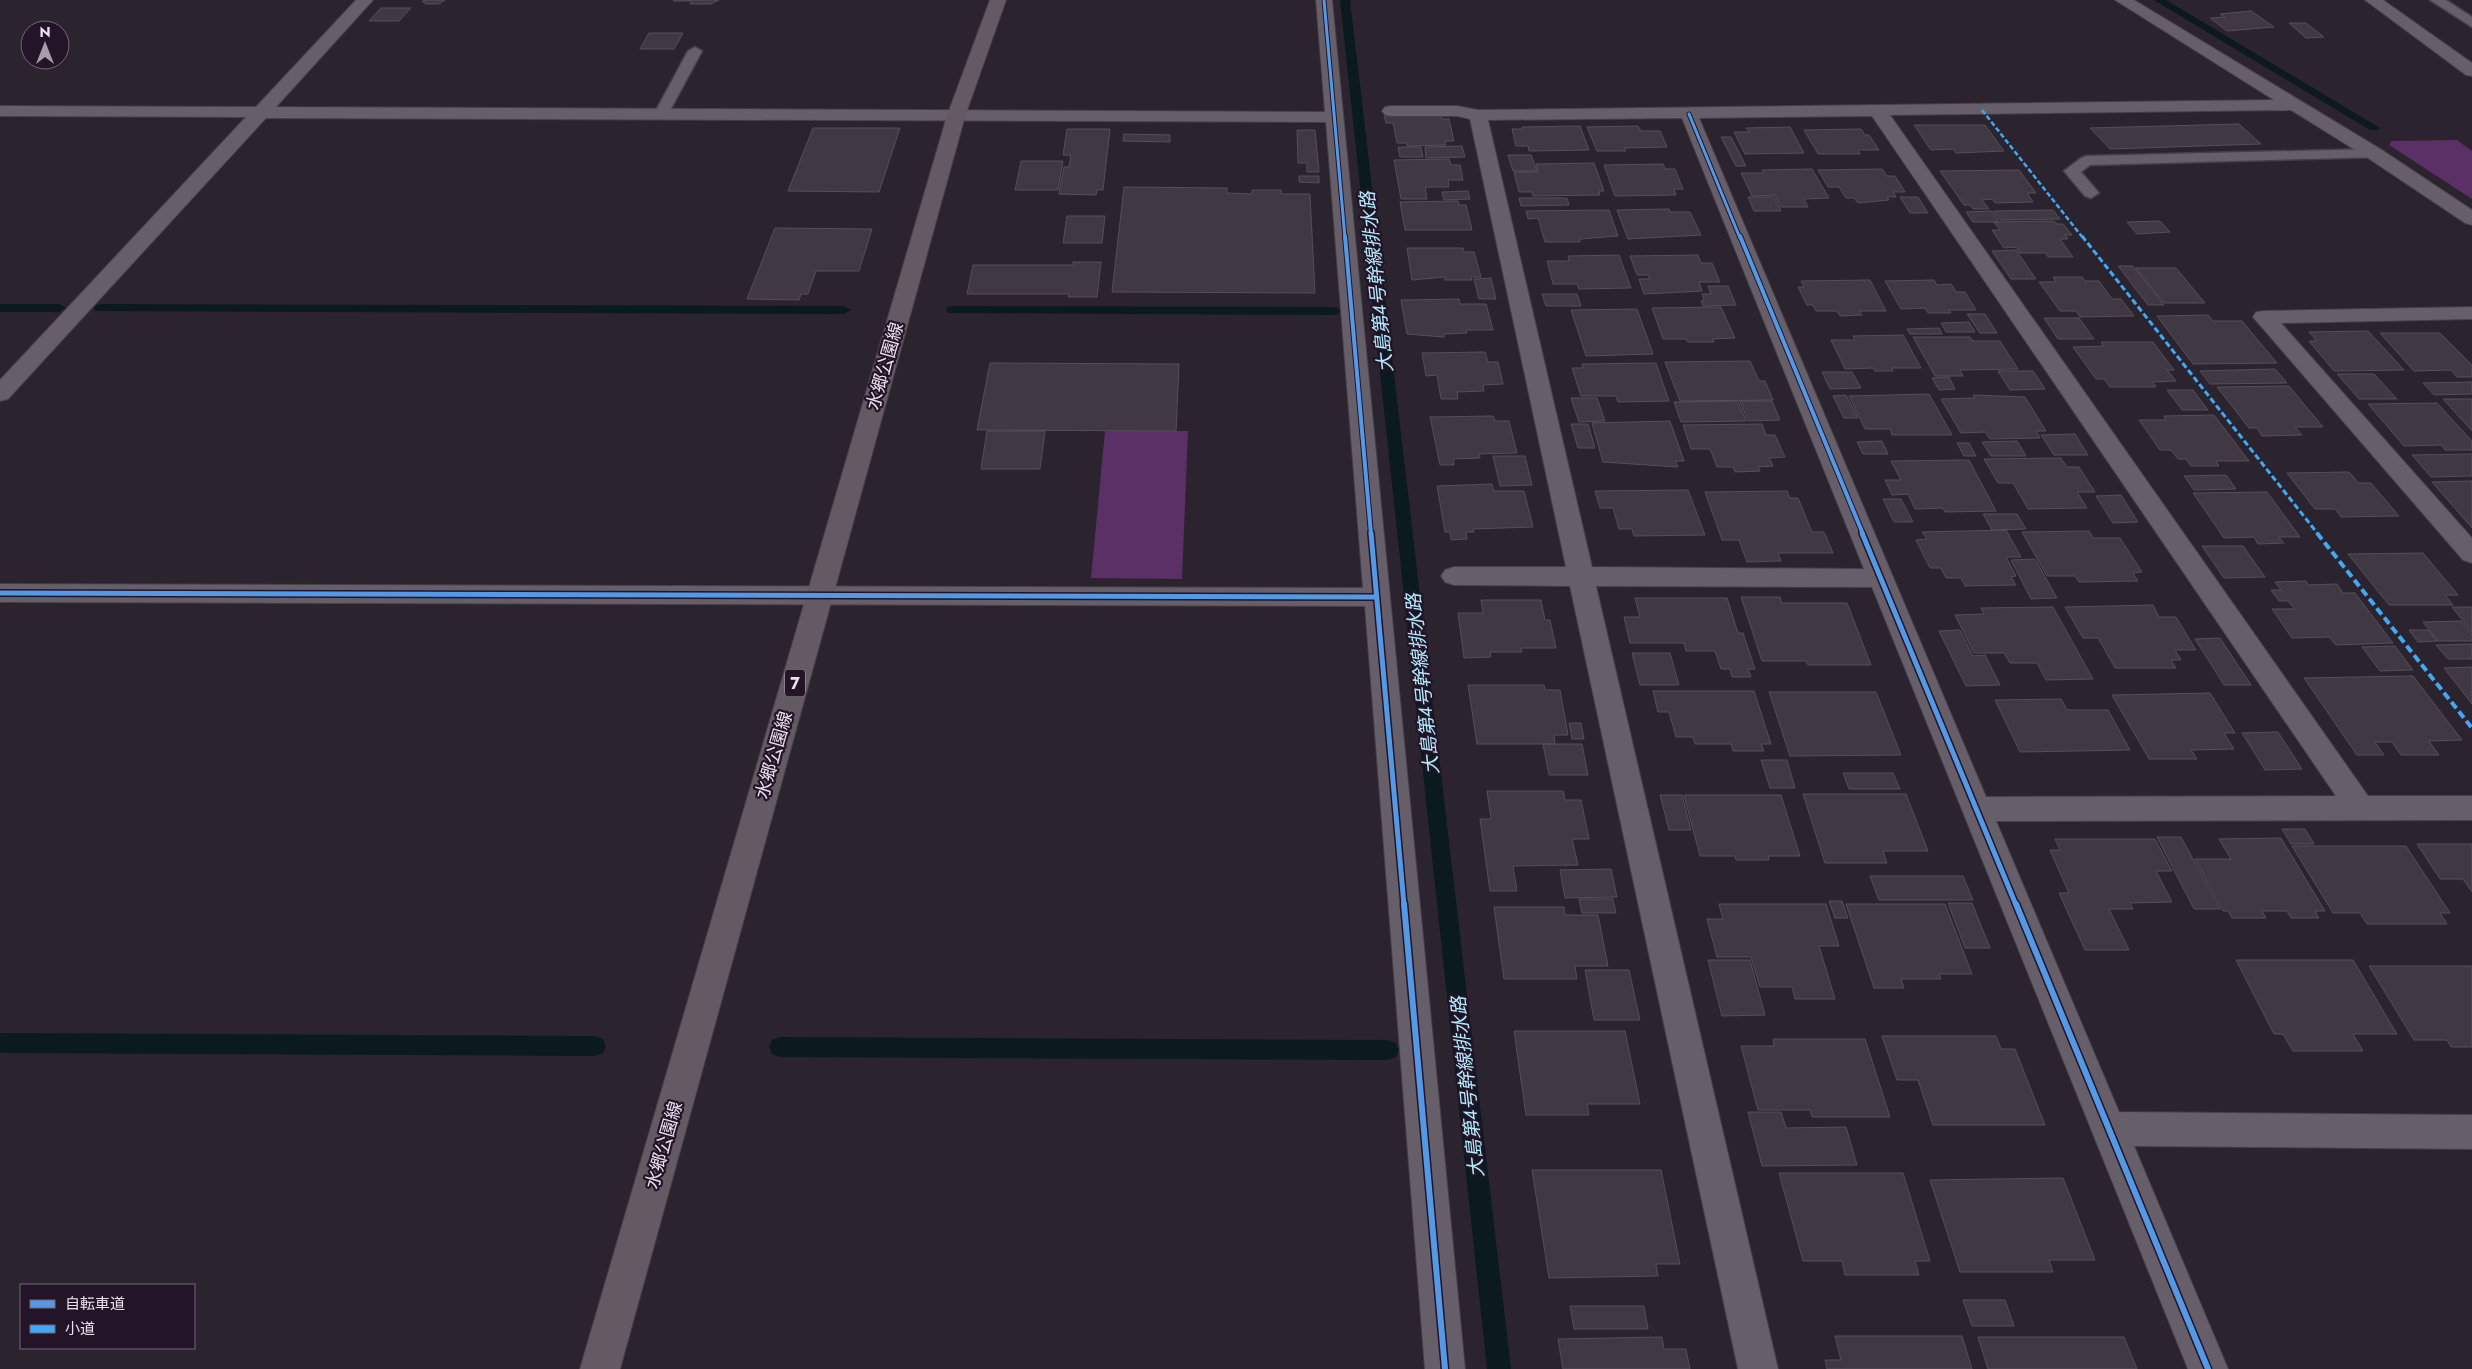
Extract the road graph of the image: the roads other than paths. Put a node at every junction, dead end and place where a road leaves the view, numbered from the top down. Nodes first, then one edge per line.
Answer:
1 (365, 0) edge
2 (998, 0) edge
3 (1324, 0) edge
4 (2123, 0) edge
5 (2373, 0) edge
6 (2437, 0) edge
7 (2472, 24) edge
8 (695, 51) dead end
9 (2472, 70) edge
10 (2296, 105) junction
11 (0, 111) edge
12 (264, 111) junction
13 (1391, 111) dead end
14 (1878, 111) junction
15 (661, 114) junction
16 (1689, 114) junction
17 (1478, 115) junction
18 (956, 116) junction
19 (1334, 117) junction
20 (2375, 154) junction
21 (2091, 193) dead end
22 (2472, 219) edge
23 (2463, 313) edge
24 (2472, 331) edge
25 (0, 394) edge
26 (2472, 554) edge
27 (1454, 576) dead end
28 (1581, 577) junction
29 (1881, 578) junction
30 (0, 592) edge
31 (820, 595) junction
32 (1376, 597) junction
33 (2360, 808) junction
34 (2472, 808) edge
35 (1976, 809) junction
36 (2109, 1129) junction
37 (2472, 1132) edge
38 (600, 1369) edge
39 (1445, 1369) edge
40 (1758, 1369) edge
41 (2208, 1369) edge

1 - 12 street
2 - 18 main road, 水郷公園線 / 7
3 - 19 street
4 - 10 street
5 - 9 street
6 - 7 lane
8 - 15 lane
10 - 14 street
10 - 20 street
11 - 12 street
12 - 15 street
12 - 25 street
13 - 17 street
14 - 16 street
14 - 33 street
15 - 18 street
16 - 17 street
16 - 29 street
17 - 28 street
18 - 19 street
18 - 31 main road, 水郷公園線 / 7
19 - 32 street
20 - 21 lane
20 - 22 street
23 - 24 street
23 - 26 street
27 - 28 street
28 - 29 street
28 - 40 street
29 - 35 street
30 - 31 street
31 - 32 street
31 - 38 main road, 水郷公園線 / 7
32 - 39 street
33 - 34 street
33 - 35 street
35 - 36 street
36 - 37 street
36 - 41 street

